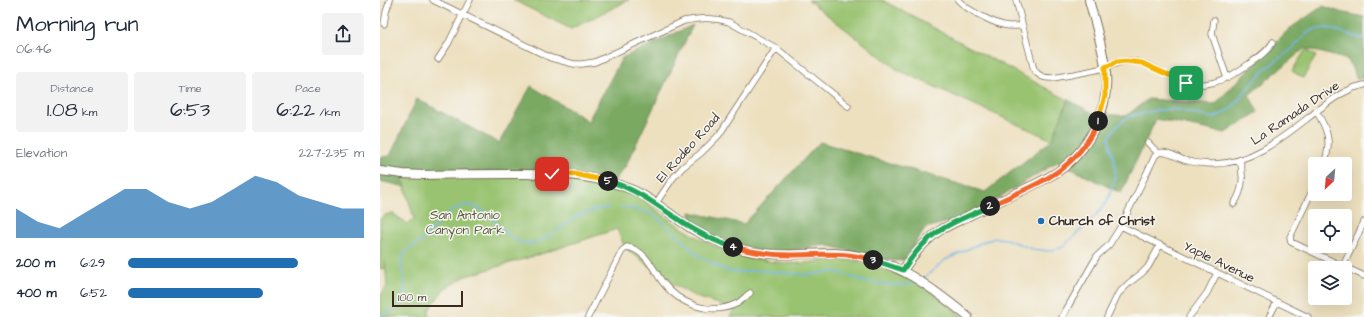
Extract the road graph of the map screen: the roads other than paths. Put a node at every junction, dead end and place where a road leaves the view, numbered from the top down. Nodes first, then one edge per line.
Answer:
1 (390, 0) edge
2 (433, 0) edge
3 (470, 0) edge
4 (958, 0) edge
5 (1016, 0) edge
6 (1089, 0) edge
7 (462, 14) junction
8 (1214, 20) dead end
9 (384, 24) dead end
10 (1022, 26) junction
11 (1273, 42) dead end
12 (776, 48) junction
13 (438, 59) dead end
14 (1105, 67) junction
15 (1227, 78) junction
16 (1364, 85) edge
17 (848, 106) dead end
18 (1316, 111) junction
19 (1148, 143) dead end
20 (1158, 153) junction
21 (1327, 157) edge
22 (1240, 160) junction
23 (380, 171) edge
24 (1308, 199) edge
25 (656, 203) junction
26 (1234, 204) dead end
27 (1364, 222) edge
28 (1121, 226) junction
29 (1160, 245) junction
30 (1332, 261) edge
31 (1345, 261) edge
32 (903, 270) junction
33 (1352, 270) edge
34 (1217, 273) junction
35 (1364, 276) edge
36 (750, 293) dead end
37 (1277, 302) junction
38 (588, 317) edge
39 (968, 317) edge
40 (1062, 317) edge
41 (1107, 317) edge
42 (1189, 317) edge
43 (1269, 317) edge
44 (1308, 317) edge

1 - 9 street
2 - 7 street
3 - 7 street
4 - 10 street
5 - 10 street
6 - 14 main road
7 - 12 street
7 - 13 street
8 - 15 street
10 - 14 street
11 - 15 street
12 - 17 street
12 - 25 street, El Rodeo Road
14 - 15 street
14 - 32 main road
16 - 18 street, La Ramada Drive
18 - 21 street
18 - 22 street, La Ramada Drive
19 - 20 street
20 - 22 street, La Ramada Drive
20 - 28 street
22 - 26 street
23 - 25 main road
24 - 30 street
25 - 32 main road
27 - 31 street
28 - 29 street, Yaple Avenue
28 - 40 street
29 - 34 street, Yaple Avenue
29 - 41 street
32 - 39 main road
33 - 35 street
34 - 37 street, Yaple Avenue
34 - 42 street
36 - 38 street
37 - 43 street
37 - 44 street, Yaple Avenue

